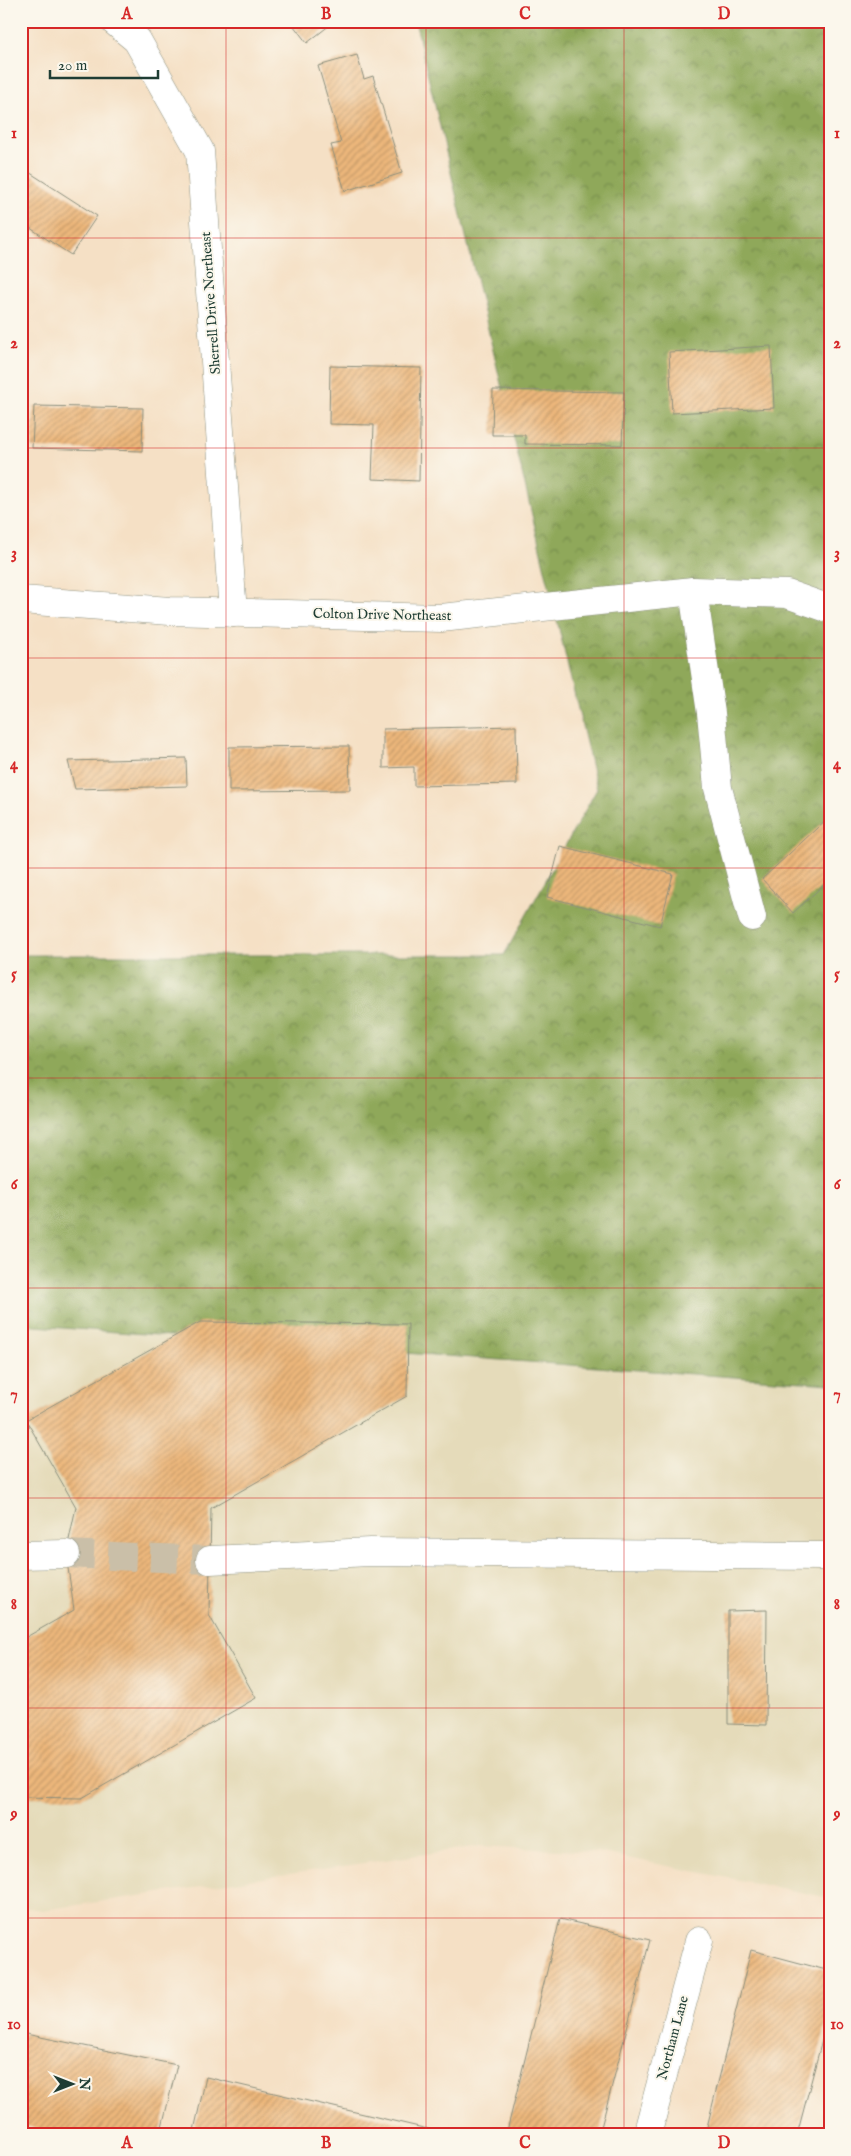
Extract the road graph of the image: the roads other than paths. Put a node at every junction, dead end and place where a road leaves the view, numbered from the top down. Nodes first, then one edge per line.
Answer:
1 (114, 21) edge
2 (693, 591) junction
3 (21, 600) edge
4 (830, 609) edge
5 (233, 612) junction
6 (752, 917) dead end
7 (66, 1554) tunnel mouth
8 (21, 1555) edge
9 (822, 1556) dead end
10 (210, 1560) tunnel mouth
11 (699, 1941) dead end
12 (647, 2135) edge

1 - 5 street, Sherrell Drive Northeast
2 - 4 street, Colton Drive Northeast
2 - 5 street, Colton Drive Northeast
2 - 6 street
3 - 5 street, Colton Drive Northeast
7 - 8 street
9 - 10 street
11 - 12 street, Northam Lane

